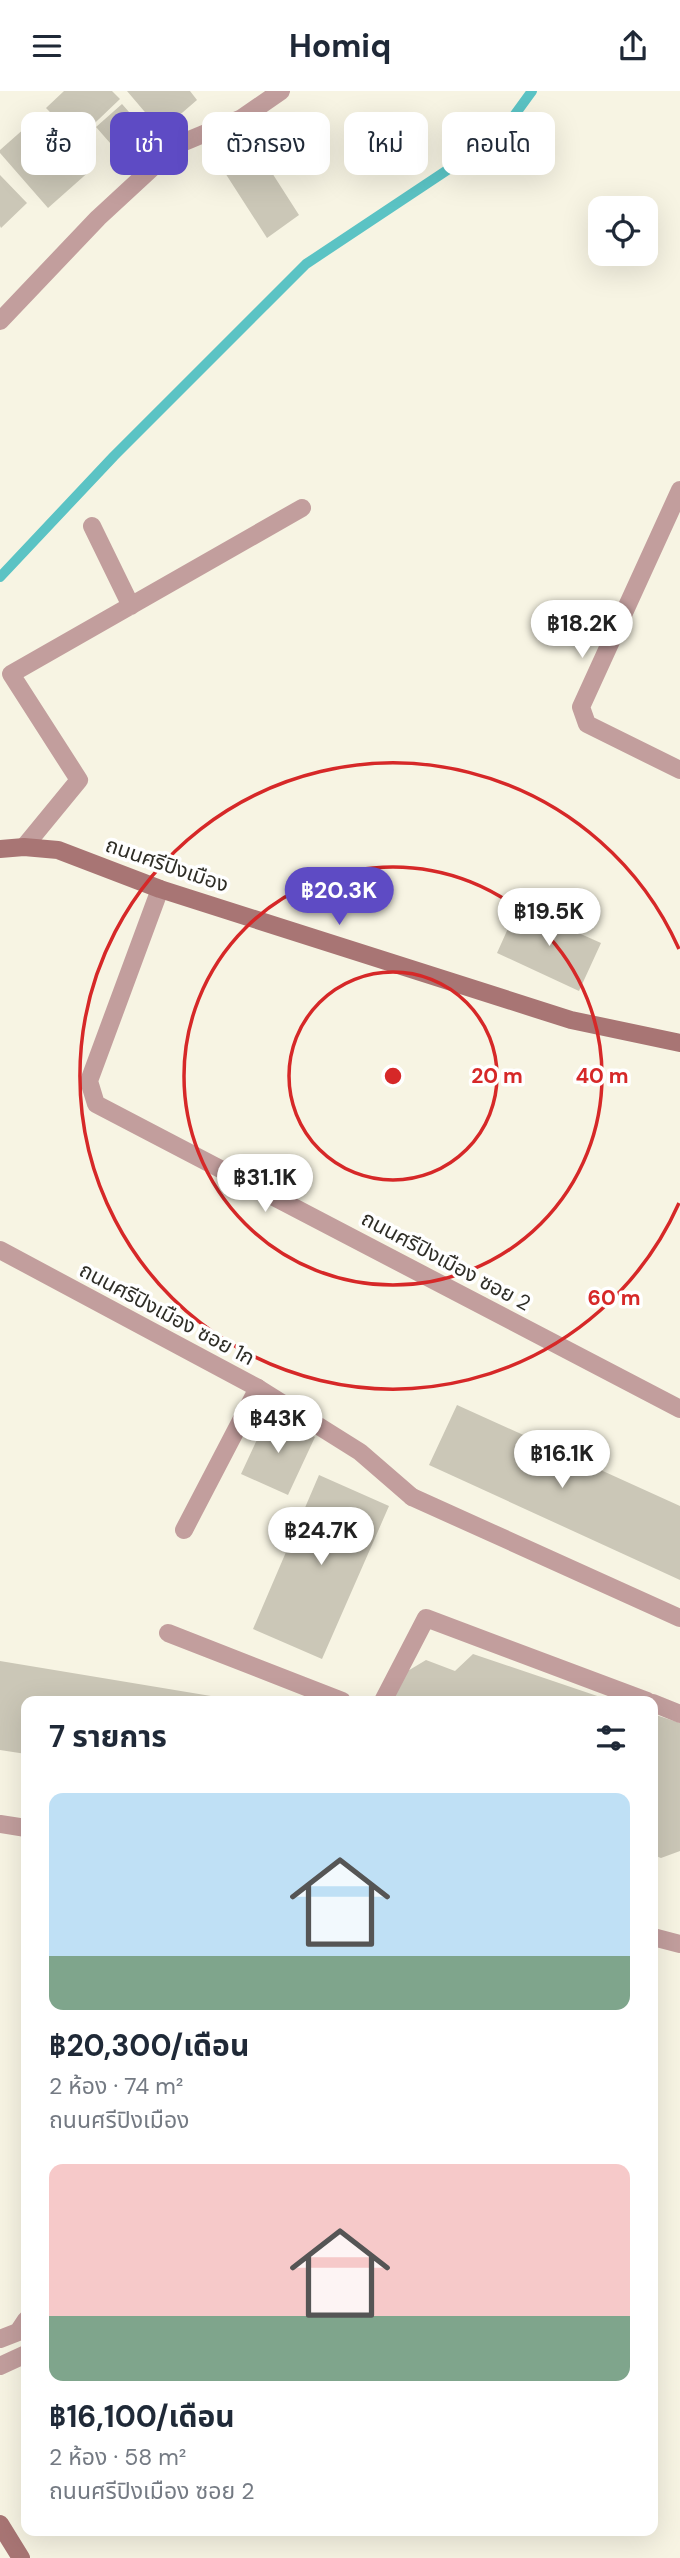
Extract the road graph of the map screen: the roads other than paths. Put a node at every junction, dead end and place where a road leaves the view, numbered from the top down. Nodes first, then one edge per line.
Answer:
1 (282, 91) edge
2 (0, 321) edge
3 (680, 490) edge
4 (302, 508) dead end
5 (92, 526) dead end
6 (131, 606) junction
7 (680, 770) edge
8 (24, 848) junction
9 (0, 849) edge
10 (160, 888) junction
11 (680, 1043) edge
12 (0, 1250) edge
13 (258, 1388) junction
14 (680, 1409) edge
15 (184, 1530) dead end
16 (680, 1618) edge
17 (168, 1633) dead end
18 (329, 1696) edge
19 (386, 1696) edge
20 (634, 1696) edge
21 (658, 1705) edge
22 (680, 1714) edge
23 (0, 1824) edge
24 (21, 1827) edge
25 (658, 1938) edge
26 (680, 1944) edge
27 (21, 2328) edge
28 (0, 2339) edge
29 (21, 2356) edge
30 (0, 2367) edge
31 (0, 2524) edge
32 (21, 2558) edge

1 - 2 street
3 - 7 street
4 - 6 street
5 - 6 street
6 - 8 street
8 - 9 street, ถนนศรีปิงเมือง
8 - 10 street, ถนนศรีปิงเมือง
10 - 11 street, ถนนศรีปิงเมือง
10 - 14 street, ถนนศรีปิงเมือง ซอย 2
12 - 13 street, ถนนศรีปิงเมือง ซอย 1ก
13 - 15 street
13 - 16 street, ถนนศรีปิงเมือง ซอย 1ก
17 - 18 street
19 - 20 street
21 - 22 street
23 - 24 street
25 - 26 street
27 - 28 street
29 - 30 street
31 - 32 street

